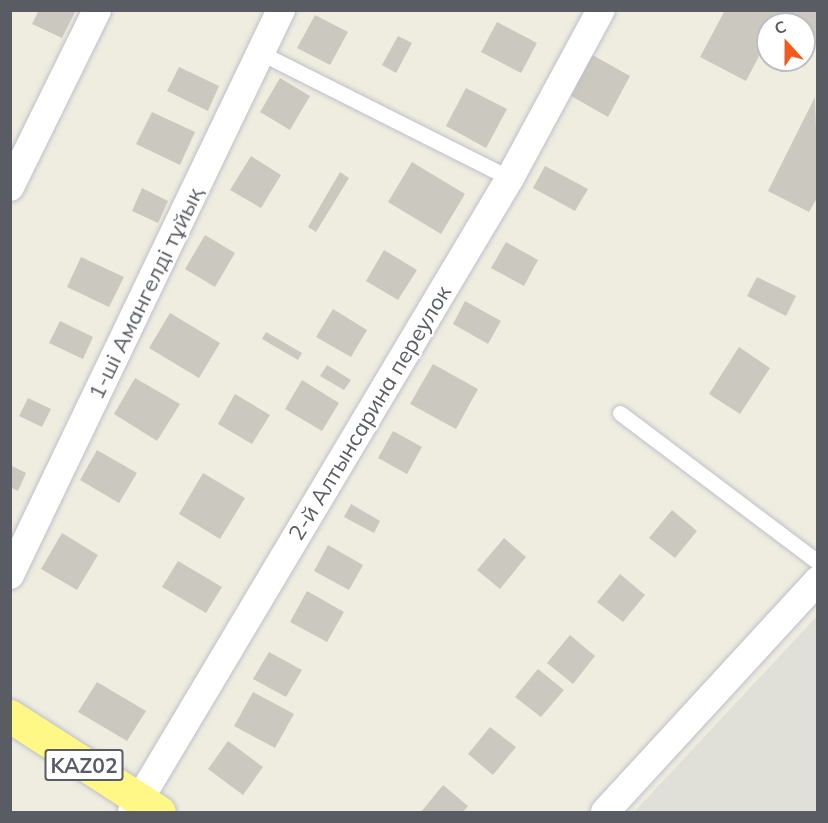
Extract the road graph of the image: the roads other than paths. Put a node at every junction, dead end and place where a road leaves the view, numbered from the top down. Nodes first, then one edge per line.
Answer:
1 (97, 10) edge
2 (281, 10) edge
3 (601, 10) edge
4 (261, 53) junction
5 (510, 178) junction
6 (10, 187) edge
7 (620, 413) dead end
8 (818, 562) edge
9 (10, 575) edge
10 (818, 580) edge
11 (10, 716) edge
12 (143, 809) edge
13 (605, 813) edge

1 - 6 street
2 - 4 street, 1-ші Амангелді тұйық
3 - 5 street, 2-й Алтынсарина переулок
4 - 5 lane
4 - 9 street, 1-ші Амангелді тұйық
5 - 12 street, 2-й Алтынсарина переулок
7 - 8 lane
10 - 13 street
11 - 12 highway, KAZ02

